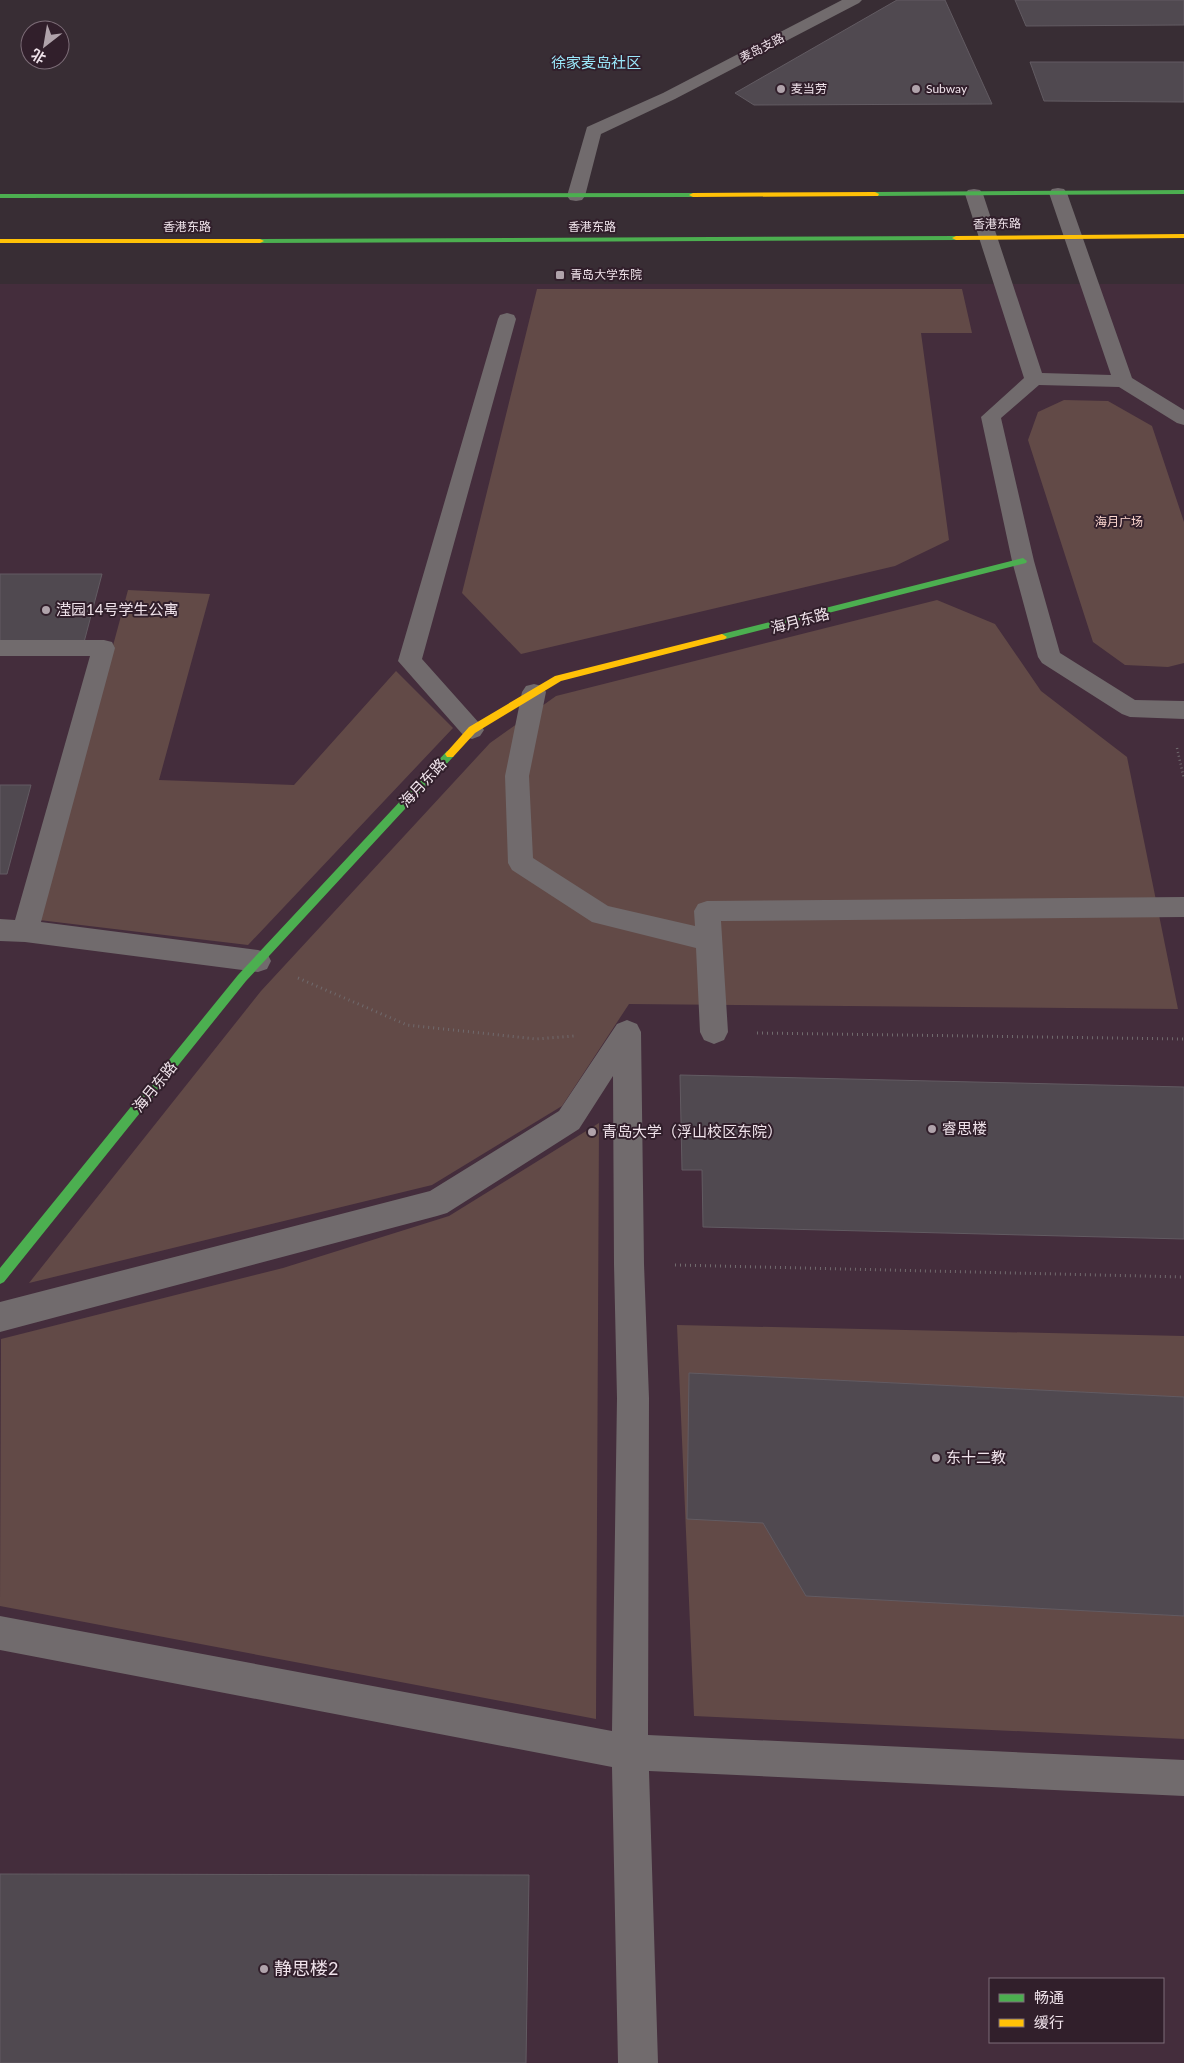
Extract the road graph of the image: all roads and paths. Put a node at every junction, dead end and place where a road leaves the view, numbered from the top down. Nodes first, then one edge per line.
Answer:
1 (854, 0) edge
2 (1184, 192) edge
3 (1058, 193) junction
4 (974, 194) junction
5 (0, 196) edge
6 (576, 196) junction
7 (1184, 236) edge
8 (1074, 237) junction
9 (988, 238) junction
10 (0, 241) edge
11 (507, 319) dead end
12 (1034, 379) junction
13 (1123, 381) junction
14 (1184, 419) edge
15 (1023, 561) junction
16 (0, 648) edge
17 (534, 692) junction
18 (1184, 710) edge
19 (472, 730) junction
20 (1184, 907) edge
21 (13, 931) edge
22 (709, 940) junction
23 (258, 961) junction
24 (714, 1032) dead end
25 (629, 1264) junction
26 (1184, 1277) edge
27 (0, 1278) edge
28 (0, 1317) edge
29 (0, 1634) edge
30 (630, 1752) junction
31 (1184, 1778) edge
32 (638, 2063) edge

1 - 6 street, 麦岛支路
2 - 3 main road
3 - 4 main road
3 - 8 street
4 - 6 main road
4 - 9 street
5 - 6 main road
7 - 8 main road, 香港东路
8 - 9 main road, 香港东路
8 - 13 street
9 - 10 main road, 香港东路
9 - 12 street
11 - 19 street
12 - 13 street
12 - 15 street
13 - 14 street
15 - 17 street, 海月东路
15 - 18 street
16 - 21 street
17 - 19 street, 海月东路
17 - 22 street
19 - 23 street, 海月东路
20 - 22 street
21 - 23 street
22 - 24 street
23 - 27 street, 海月东路
25 - 26 path
25 - 28 street
25 - 30 street
29 - 30 street
30 - 31 street
30 - 32 street

